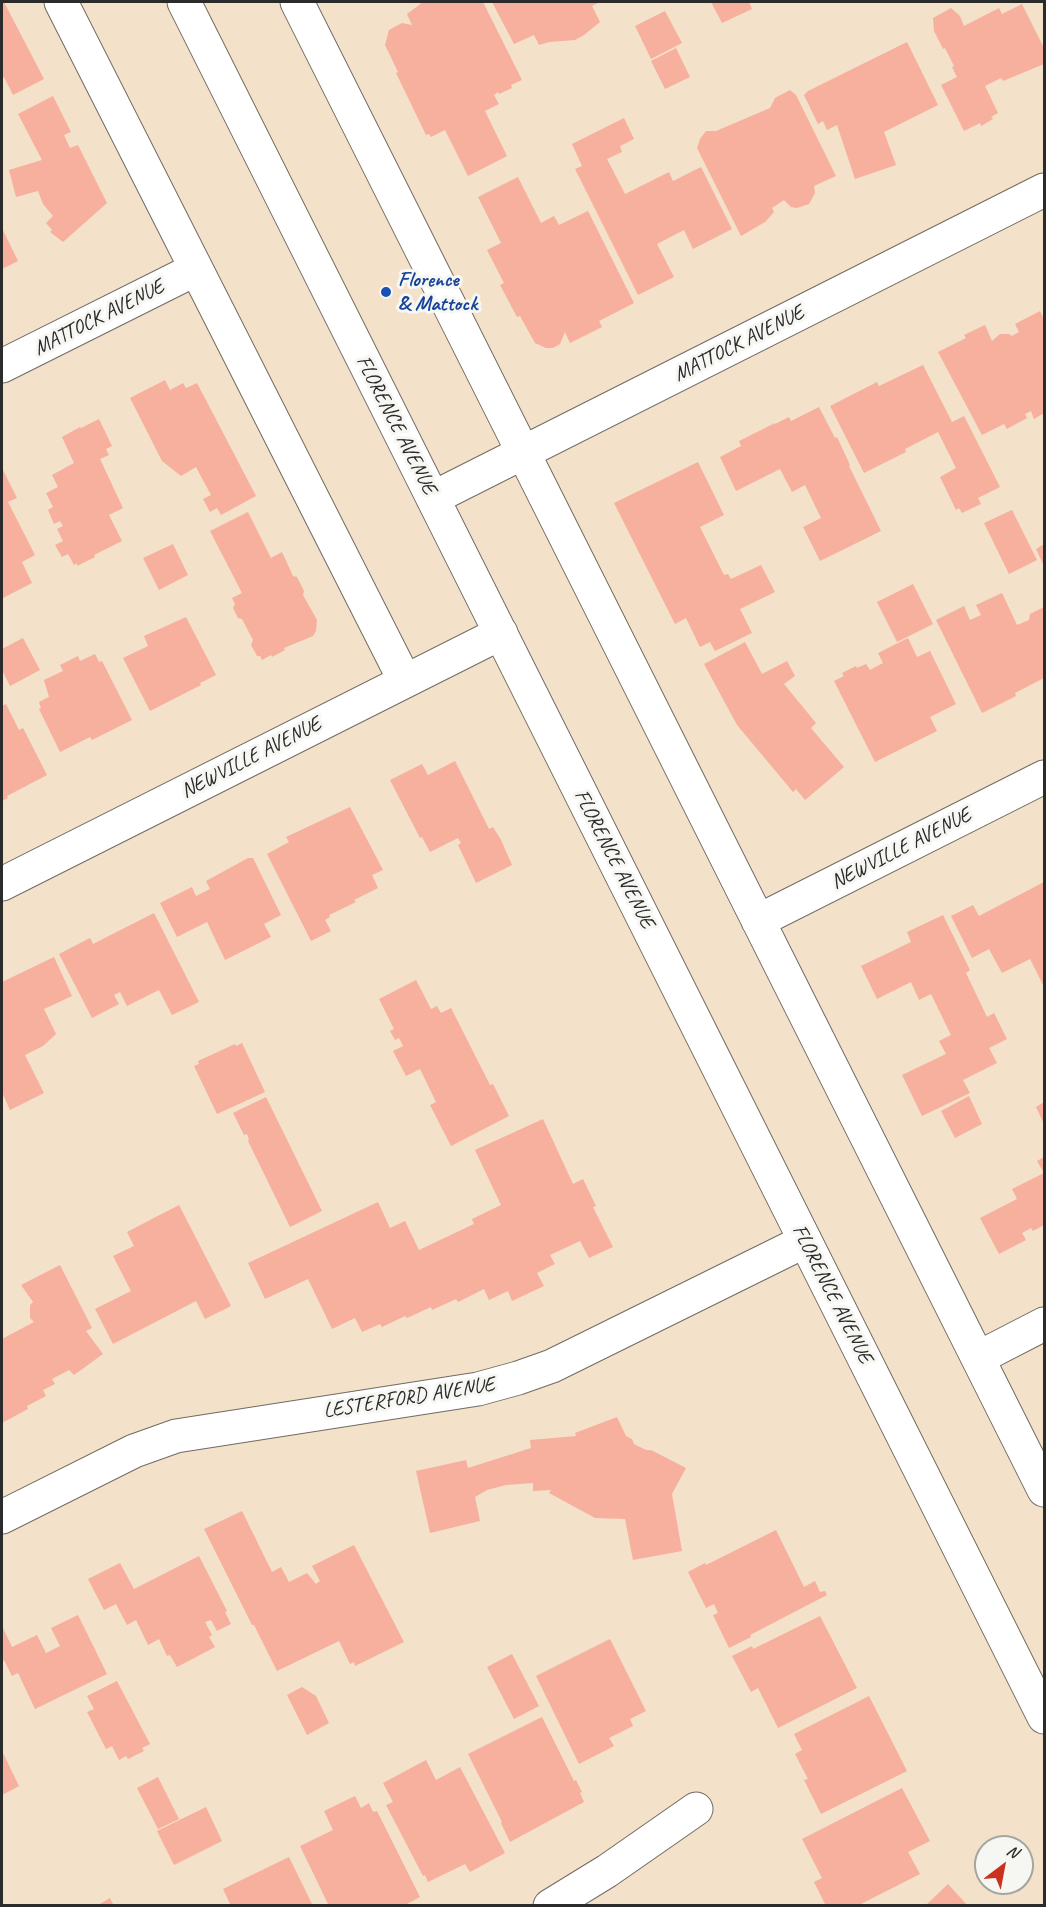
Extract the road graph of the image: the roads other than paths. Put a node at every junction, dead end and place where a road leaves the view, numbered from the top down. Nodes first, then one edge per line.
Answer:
1 (62, 2) edge
2 (184, 2) edge
3 (297, 2) edge
4 (1044, 190) edge
5 (196, 269) junction
6 (2, 366) edge
7 (523, 453) junction
8 (433, 498) junction
9 (501, 633) junction
10 (405, 681) junction
11 (1044, 777) edge
12 (2, 884) edge
13 (758, 921) junction
14 (805, 1241) junction
15 (1044, 1324) edge
16 (978, 1358) junction
17 (1044, 1490) edge
18 (2, 1517) edge
19 (1044, 1717) edge
20 (696, 1809) dead end
21 (550, 1905) edge

1 - 5 street
2 - 8 street, FLORENCE AVENUE
3 - 7 street
4 - 7 street, MATTOCK AVENUE
5 - 6 street, MATTOCK AVENUE
5 - 10 street
7 - 8 street, MATTOCK AVENUE
7 - 13 street
8 - 9 street, FLORENCE AVENUE
9 - 10 street, NEWVILLE AVENUE
9 - 14 street, FLORENCE AVENUE
10 - 12 street, NEWVILLE AVENUE
11 - 13 street, NEWVILLE AVENUE
13 - 16 street
14 - 18 street, LESTERFORD AVENUE
14 - 19 street, FLORENCE AVENUE
15 - 16 street
16 - 17 street
20 - 21 street

